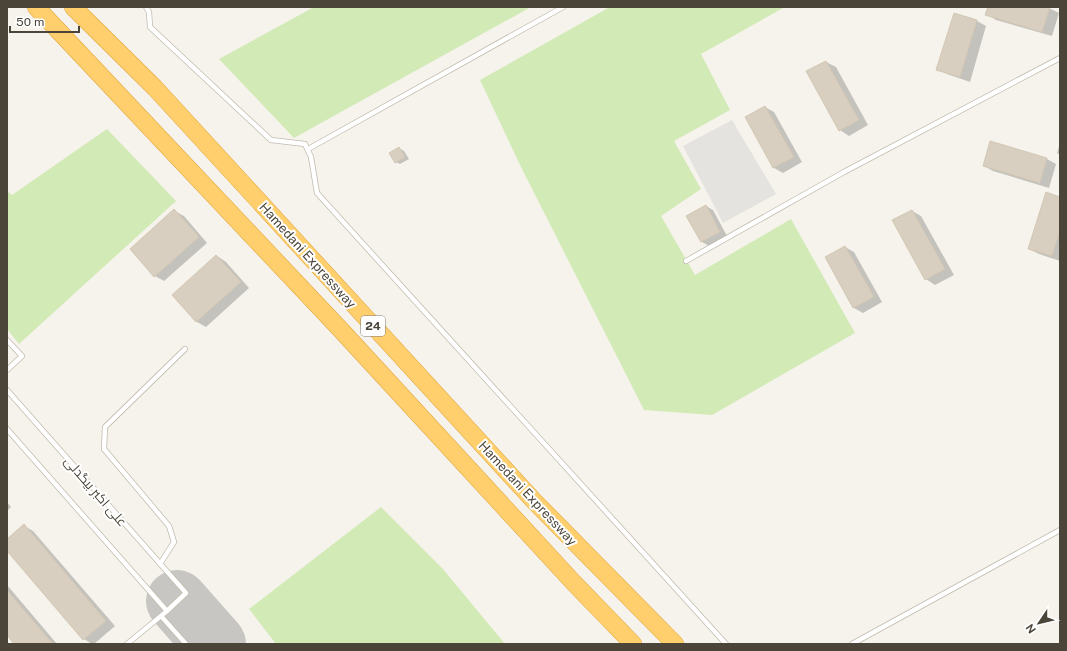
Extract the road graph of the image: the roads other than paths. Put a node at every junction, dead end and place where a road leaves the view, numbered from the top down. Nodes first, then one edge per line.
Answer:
1 (36, 7) edge
2 (73, 7) edge
3 (90, 7) edge
4 (146, 7) edge
5 (563, 7) edge
6 (1060, 58) edge
7 (155, 88) junction
8 (310, 148) dead end
9 (686, 261) dead end
10 (7, 340) edge
11 (184, 349) dead end
12 (7, 370) edge
13 (7, 390) edge
14 (7, 429) edge
15 (1060, 530) edge
16 (160, 564) junction
17 (167, 611) junction
18 (161, 616) junction
19 (127, 644) edge
20 (186, 644) edge
21 (633, 644) edge
22 (675, 644) edge
23 (726, 644) edge
24 (852, 644) edge

1 - 21 highway, Hamedani Expressway / 24
2 - 7 highway, Hamedani Expressway / 24
3 - 7 highway
4 - 23 lane
5 - 8 lane
6 - 9 lane
7 - 22 highway, Hamedani Expressway / 24
10 - 12 lane
11 - 16 lane
13 - 16 lane, علی اکبر بیگدلی
14 - 17 lane, علی اکبر بیگدلی
15 - 24 lane
16 - 17 lane, علی اکبر بیگدلی
17 - 18 lane
18 - 19 lane
18 - 20 lane

